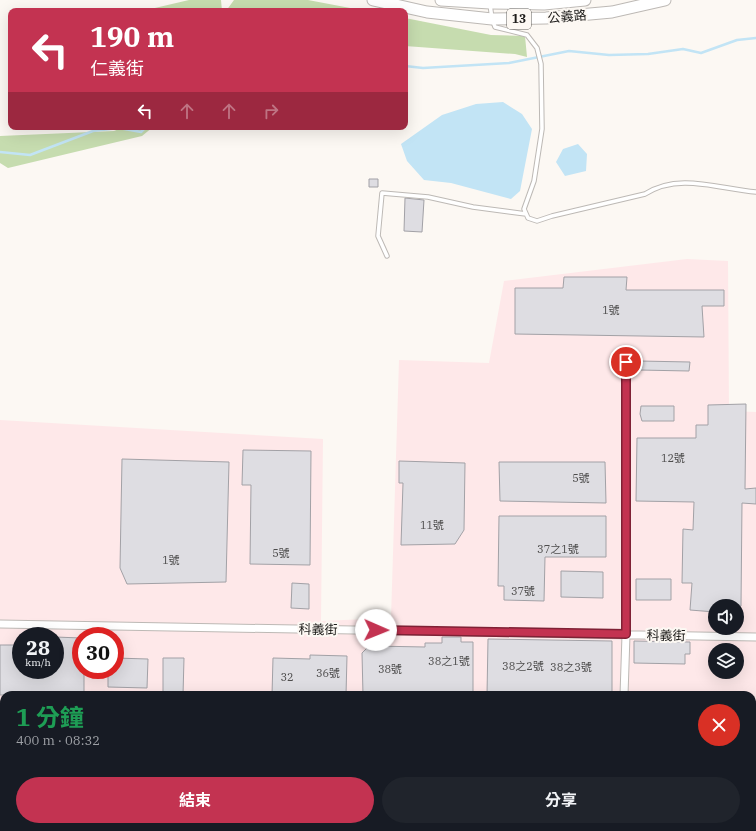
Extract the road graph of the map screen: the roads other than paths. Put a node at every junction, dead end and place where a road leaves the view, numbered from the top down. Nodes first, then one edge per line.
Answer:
1 (373, 0) edge
2 (441, 0) edge
3 (585, 0) edge
4 (664, 0) edge
5 (490, 3) junction
6 (492, 19) junction
7 (756, 192) edge
8 (526, 214) junction
9 (387, 256) dead end
10 (626, 362) dead end
11 (0, 624) edge
12 (626, 634) junction
13 (756, 637) edge
14 (624, 691) edge

1 - 6 main road, 公義路 / 13
2 - 5 main road, 公義路 / 13
3 - 5 main road, 公義路 / 13
4 - 6 main road, 公義路 / 13
5 - 6 lane
6 - 8 lane
7 - 8 lane
8 - 9 lane
10 - 12 street
11 - 12 street, 科義街
12 - 13 street, 科義街
12 - 14 street

